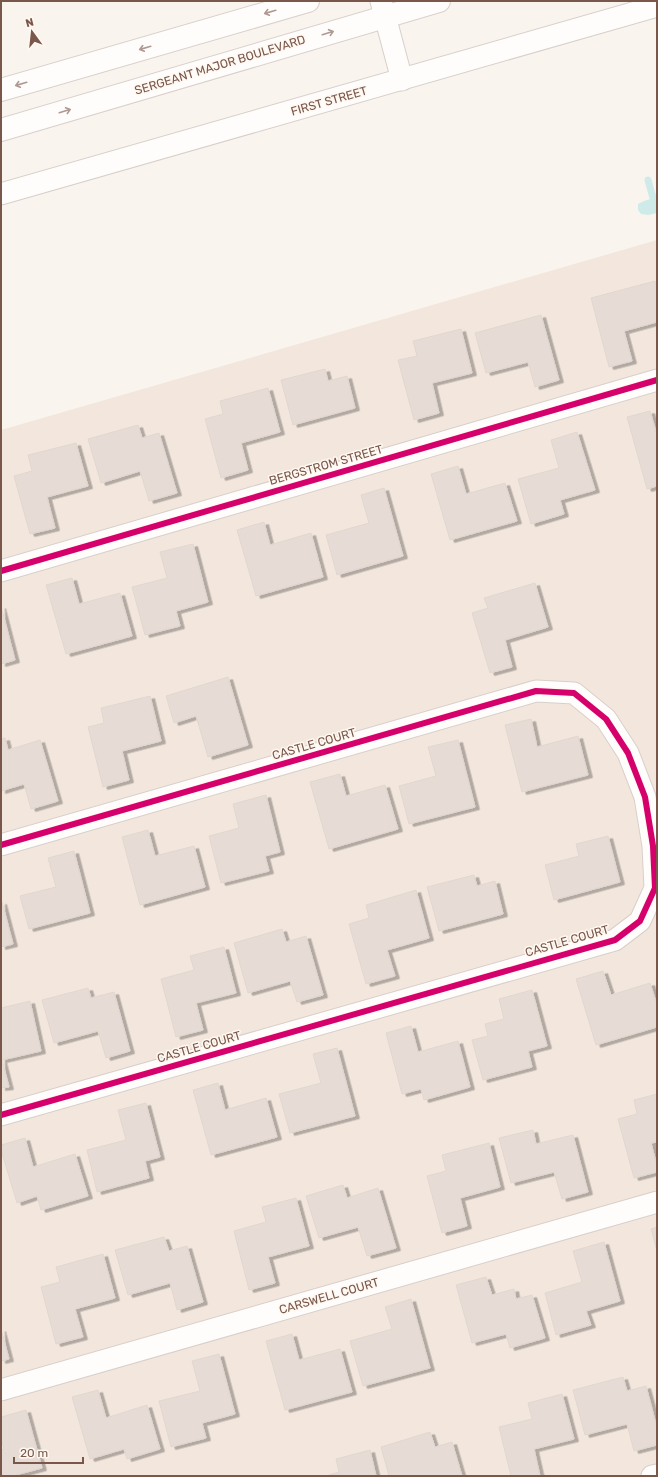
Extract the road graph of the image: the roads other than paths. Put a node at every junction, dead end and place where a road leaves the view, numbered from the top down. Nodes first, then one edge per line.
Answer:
1 (308, 1) edge
2 (439, 1) edge
3 (657, 6) edge
4 (383, 8) edge
5 (402, 80) junction
6 (1, 90) edge
7 (1, 130) edge
8 (1, 194) edge
9 (657, 380) edge
10 (1, 571) edge
11 (1, 845) edge
12 (1, 1115) edge
13 (657, 1202) edge
14 (1, 1390) edge
15 (657, 1475) edge
16 (652, 1476) edge

1 -> 6 street
2 - 4 street, SERGEANT MAJOR BOULEVARD
3 - 5 street, FIRST STREET
4 - 5 street
7 -> 4 street, SERGEANT MAJOR BOULEVARD
5 - 8 street, FIRST STREET
9 - 10 street, BERGSTROM STREET
11 - 12 street, CASTLE COURT
13 - 14 street, CARSWELL COURT
15 - 16 street

